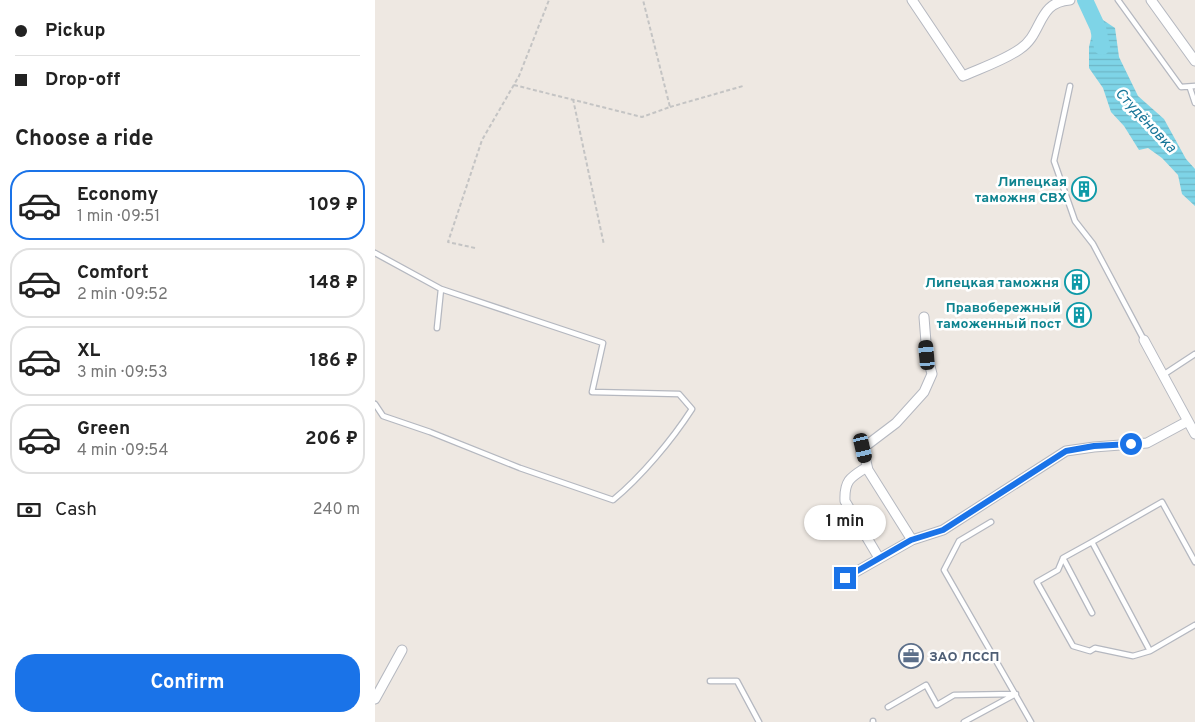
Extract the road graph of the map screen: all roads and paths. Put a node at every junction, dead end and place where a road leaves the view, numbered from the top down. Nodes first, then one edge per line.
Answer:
1 (549, 0) edge
2 (643, 0) edge
3 (912, 0) edge
4 (1069, 0) edge
5 (1118, 0) edge
6 (1151, 0) edge
7 (1195, 61) edge
8 (514, 85) junction
9 (743, 86) dead end
10 (1070, 86) dead end
11 (1192, 87) edge
12 (573, 100) junction
13 (1195, 103) edge
14 (670, 107) junction
15 (604, 245) dead end
16 (475, 248) dead end
17 (375, 252) edge
18 (441, 289) junction
19 (924, 317) dead end
20 (437, 328) dead end
21 (1144, 340) joint
22 (1195, 354) edge
23 (1163, 375) junction
24 (375, 404) edge
25 (1188, 421) junction
26 (1195, 434) edge
27 (867, 467) junction
28 (991, 522) dead end
29 (911, 540) junction
30 (1091, 542) junction
31 (879, 558) junction
32 (1063, 558) junction
33 (1195, 562) edge
34 (845, 578) dead end
35 (1092, 613) dead end
36 (1195, 625) edge
37 (403, 650) dead end
38 (1150, 650) junction
39 (710, 681) dead end
40 (376, 694) edge
41 (1016, 694) junction
42 (888, 707) dead end
43 (759, 722) edge
44 (964, 722) edge
45 (1031, 722) edge

1 - 8 path
2 - 14 path
3 - 4 street
5 - 11 lane
6 - 7 street
8 - 12 path
8 - 16 path
9 - 14 path
10 - 21 lane
11 - 13 lane
12 - 14 path
12 - 15 path
17 - 18 lane
18 - 20 lane
18 - 24 lane
19 - 27 street
21 - 23 street
22 - 23 lane
23 - 25 street
25 - 26 street
25 - 29 street
27 - 29 street
27 - 31 street
28 - 41 lane
29 - 31 street
30 - 32 lane
30 - 33 lane
30 - 38 lane
31 - 34 street
32 - 35 lane
32 - 38 lane
36 - 38 lane
37 - 40 street
39 - 43 lane
41 - 42 lane
41 - 44 lane
41 - 45 lane

